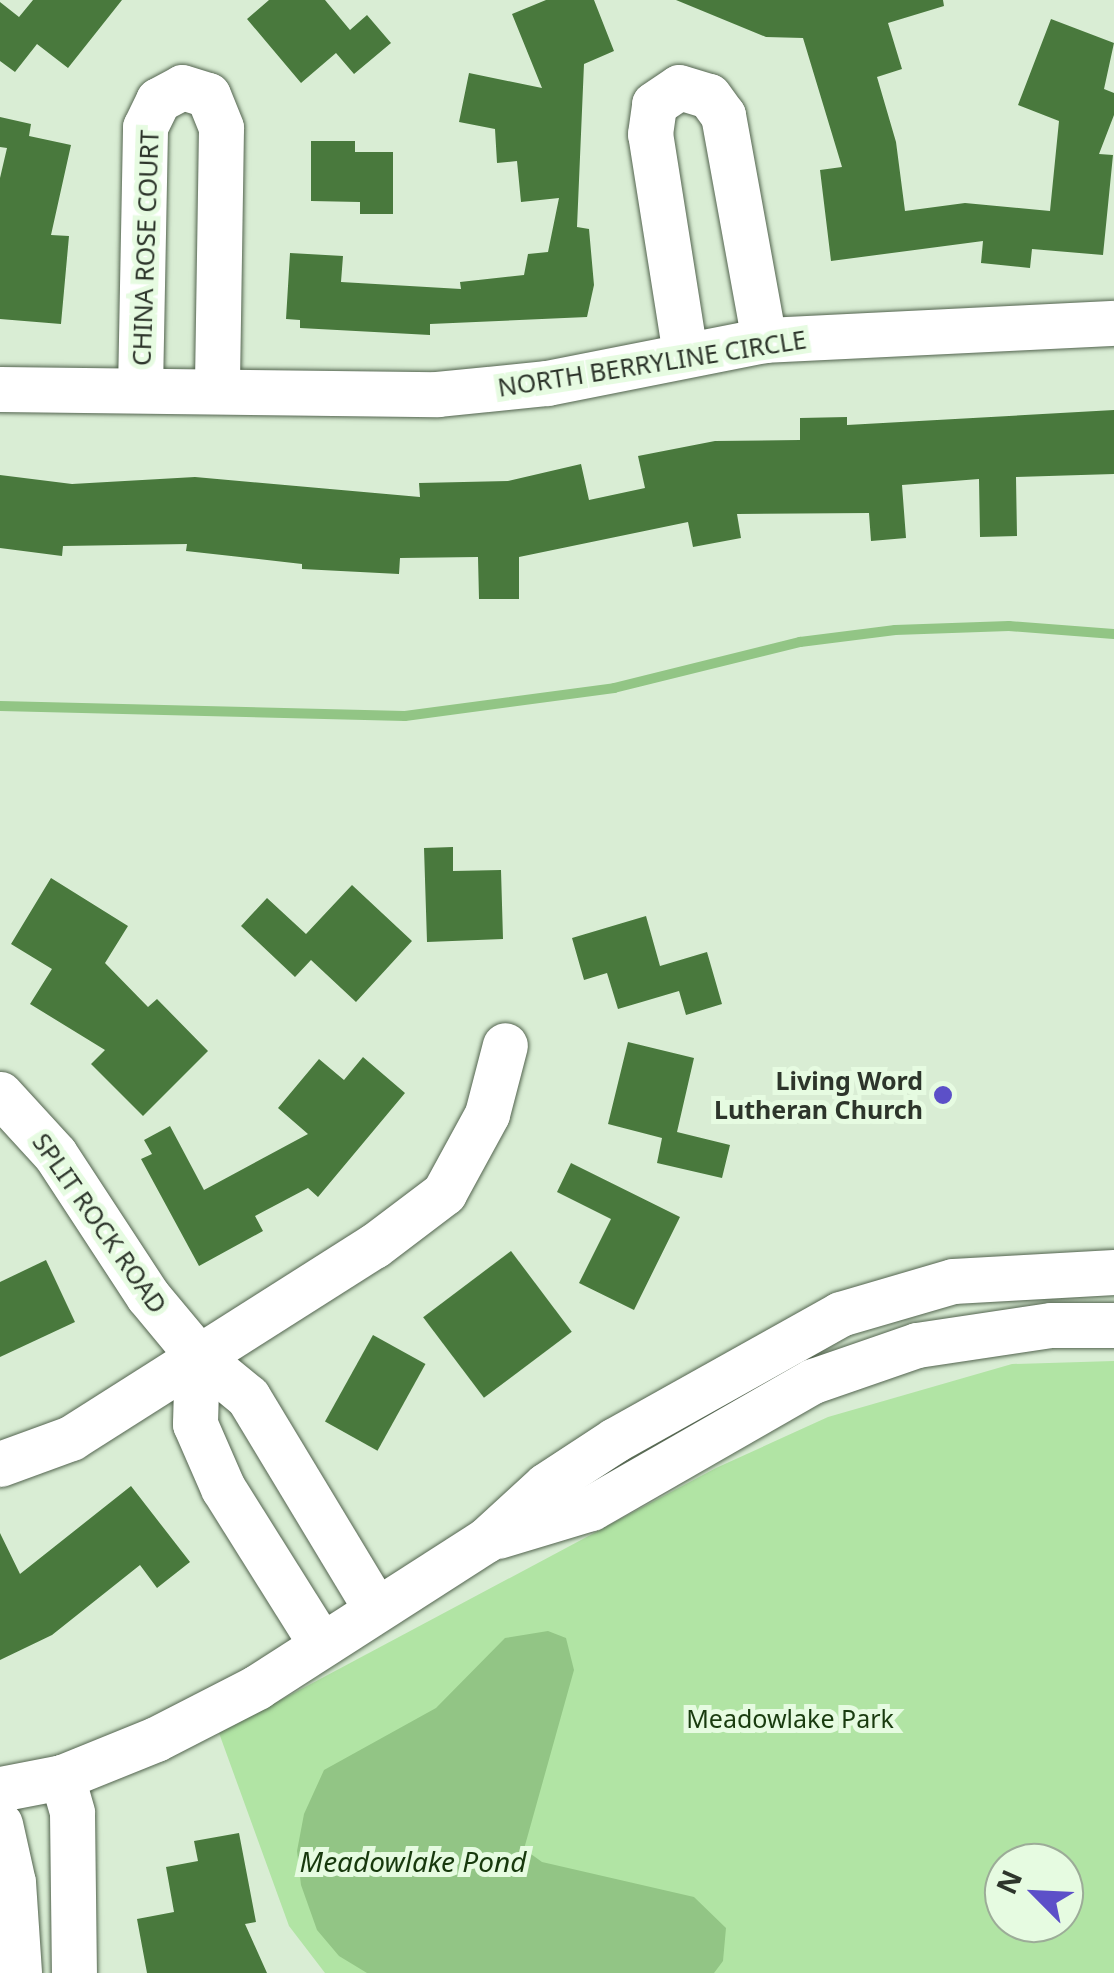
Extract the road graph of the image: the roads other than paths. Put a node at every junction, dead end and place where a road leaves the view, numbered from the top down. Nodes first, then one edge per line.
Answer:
1 (1114, 323) edge
2 (764, 340) junction
3 (685, 354) junction
4 (0, 389) edge
5 (140, 390) junction
6 (217, 390) junction
7 (505, 1045) dead end
8 (0, 1094) edge
9 (1114, 1272) edge
10 (1114, 1325) edge
11 (197, 1355) junction
12 (0, 1464) edge
13 (486, 1540) junction
14 (376, 1609) junction
15 (320, 1644) junction
16 (62, 1777) junction
17 (0, 1789) edge
18 (0, 1824) edge
19 (19, 1973) edge
20 (74, 1973) edge

1 - 2 street, NORTH BERRYLINE CIRCLE
2 - 3 street, NORTH BERRYLINE CIRCLE
2 - 3 street
3 - 6 street, NORTH BERRYLINE CIRCLE
4 - 5 street, NORTH BERRYLINE CIRCLE
5 - 6 street, NORTH BERRYLINE CIRCLE
5 - 6 street, CHINA ROSE COURT
7 - 11 street
8 - 11 street, SPLIT ROCK ROAD
9 - 13 street
10 - 13 street
11 - 12 street
11 - 14 street, SPLIT ROCK ROAD
11 - 15 street
13 - 14 street
14 - 15 street
15 - 16 street
16 - 17 street
16 - 20 street
18 - 19 street

